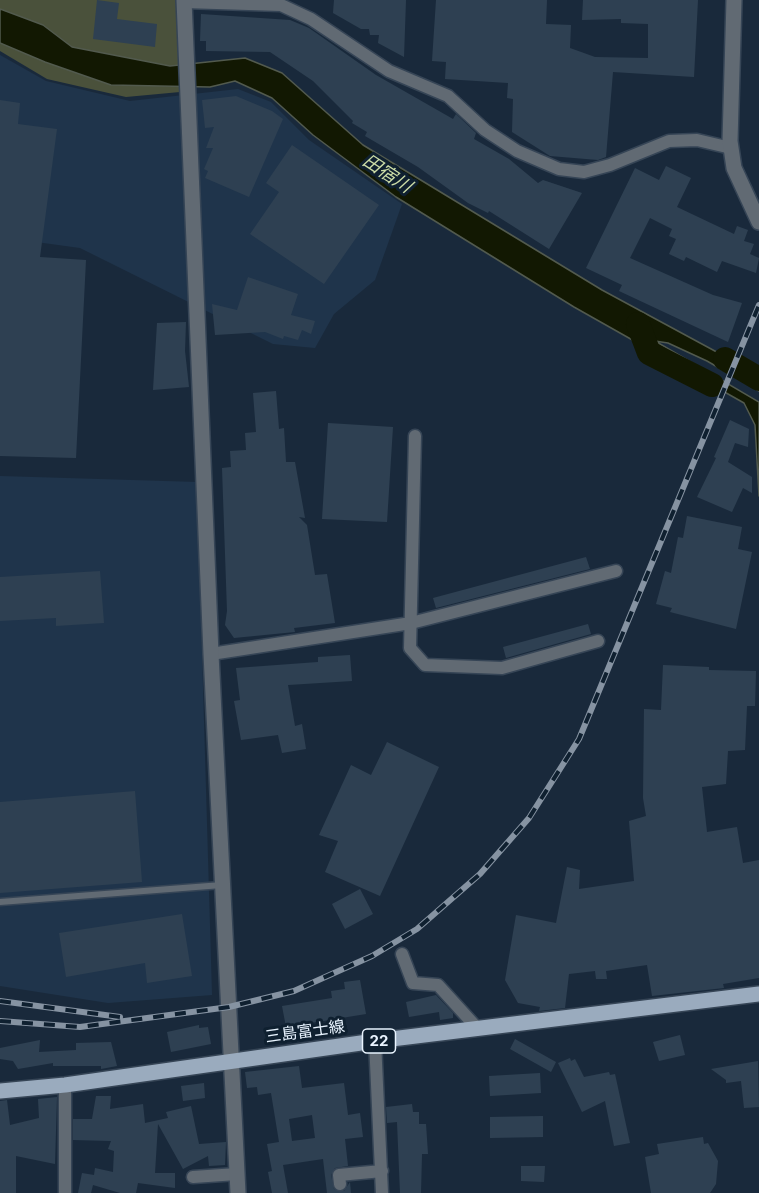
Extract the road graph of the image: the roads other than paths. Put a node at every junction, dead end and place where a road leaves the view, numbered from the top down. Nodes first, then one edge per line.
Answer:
1 (734, 0) edge
2 (184, 1) edge
3 (731, 148) junction
4 (759, 222) edge
5 (415, 436) dead end
6 (616, 571) dead end
7 (411, 623) junction
8 (598, 641) dead end
9 (211, 654) junction
10 (223, 885) junction
11 (0, 902) edge
12 (402, 954) dead end
13 (759, 994) edge
14 (478, 1029) junction
15 (375, 1041) junction
16 (232, 1060) junction
17 (65, 1085) junction
18 (0, 1091) edge
19 (382, 1171) junction
20 (237, 1174) junction
21 (193, 1177) dead end
22 (340, 1184) dead end
23 (65, 1193) edge
24 (238, 1193) edge
25 (382, 1193) edge

1 - 3 street
2 - 3 street
2 - 9 street
3 - 4 street
5 - 7 street
6 - 7 street
7 - 8 street
7 - 9 street
9 - 10 street
10 - 11 lane
10 - 16 street
12 - 14 street
13 - 14 main road, 三島富士線 / 22
14 - 15 main road, 三島富士線 / 22
15 - 16 main road, 三島富士線 / 22
15 - 19 street
16 - 17 main road, 三島富士線 / 22
16 - 20 street
17 - 18 main road, 三島富士線 / 22
17 - 23 street
19 - 22 street
19 - 25 street
20 - 21 street
20 - 24 street

